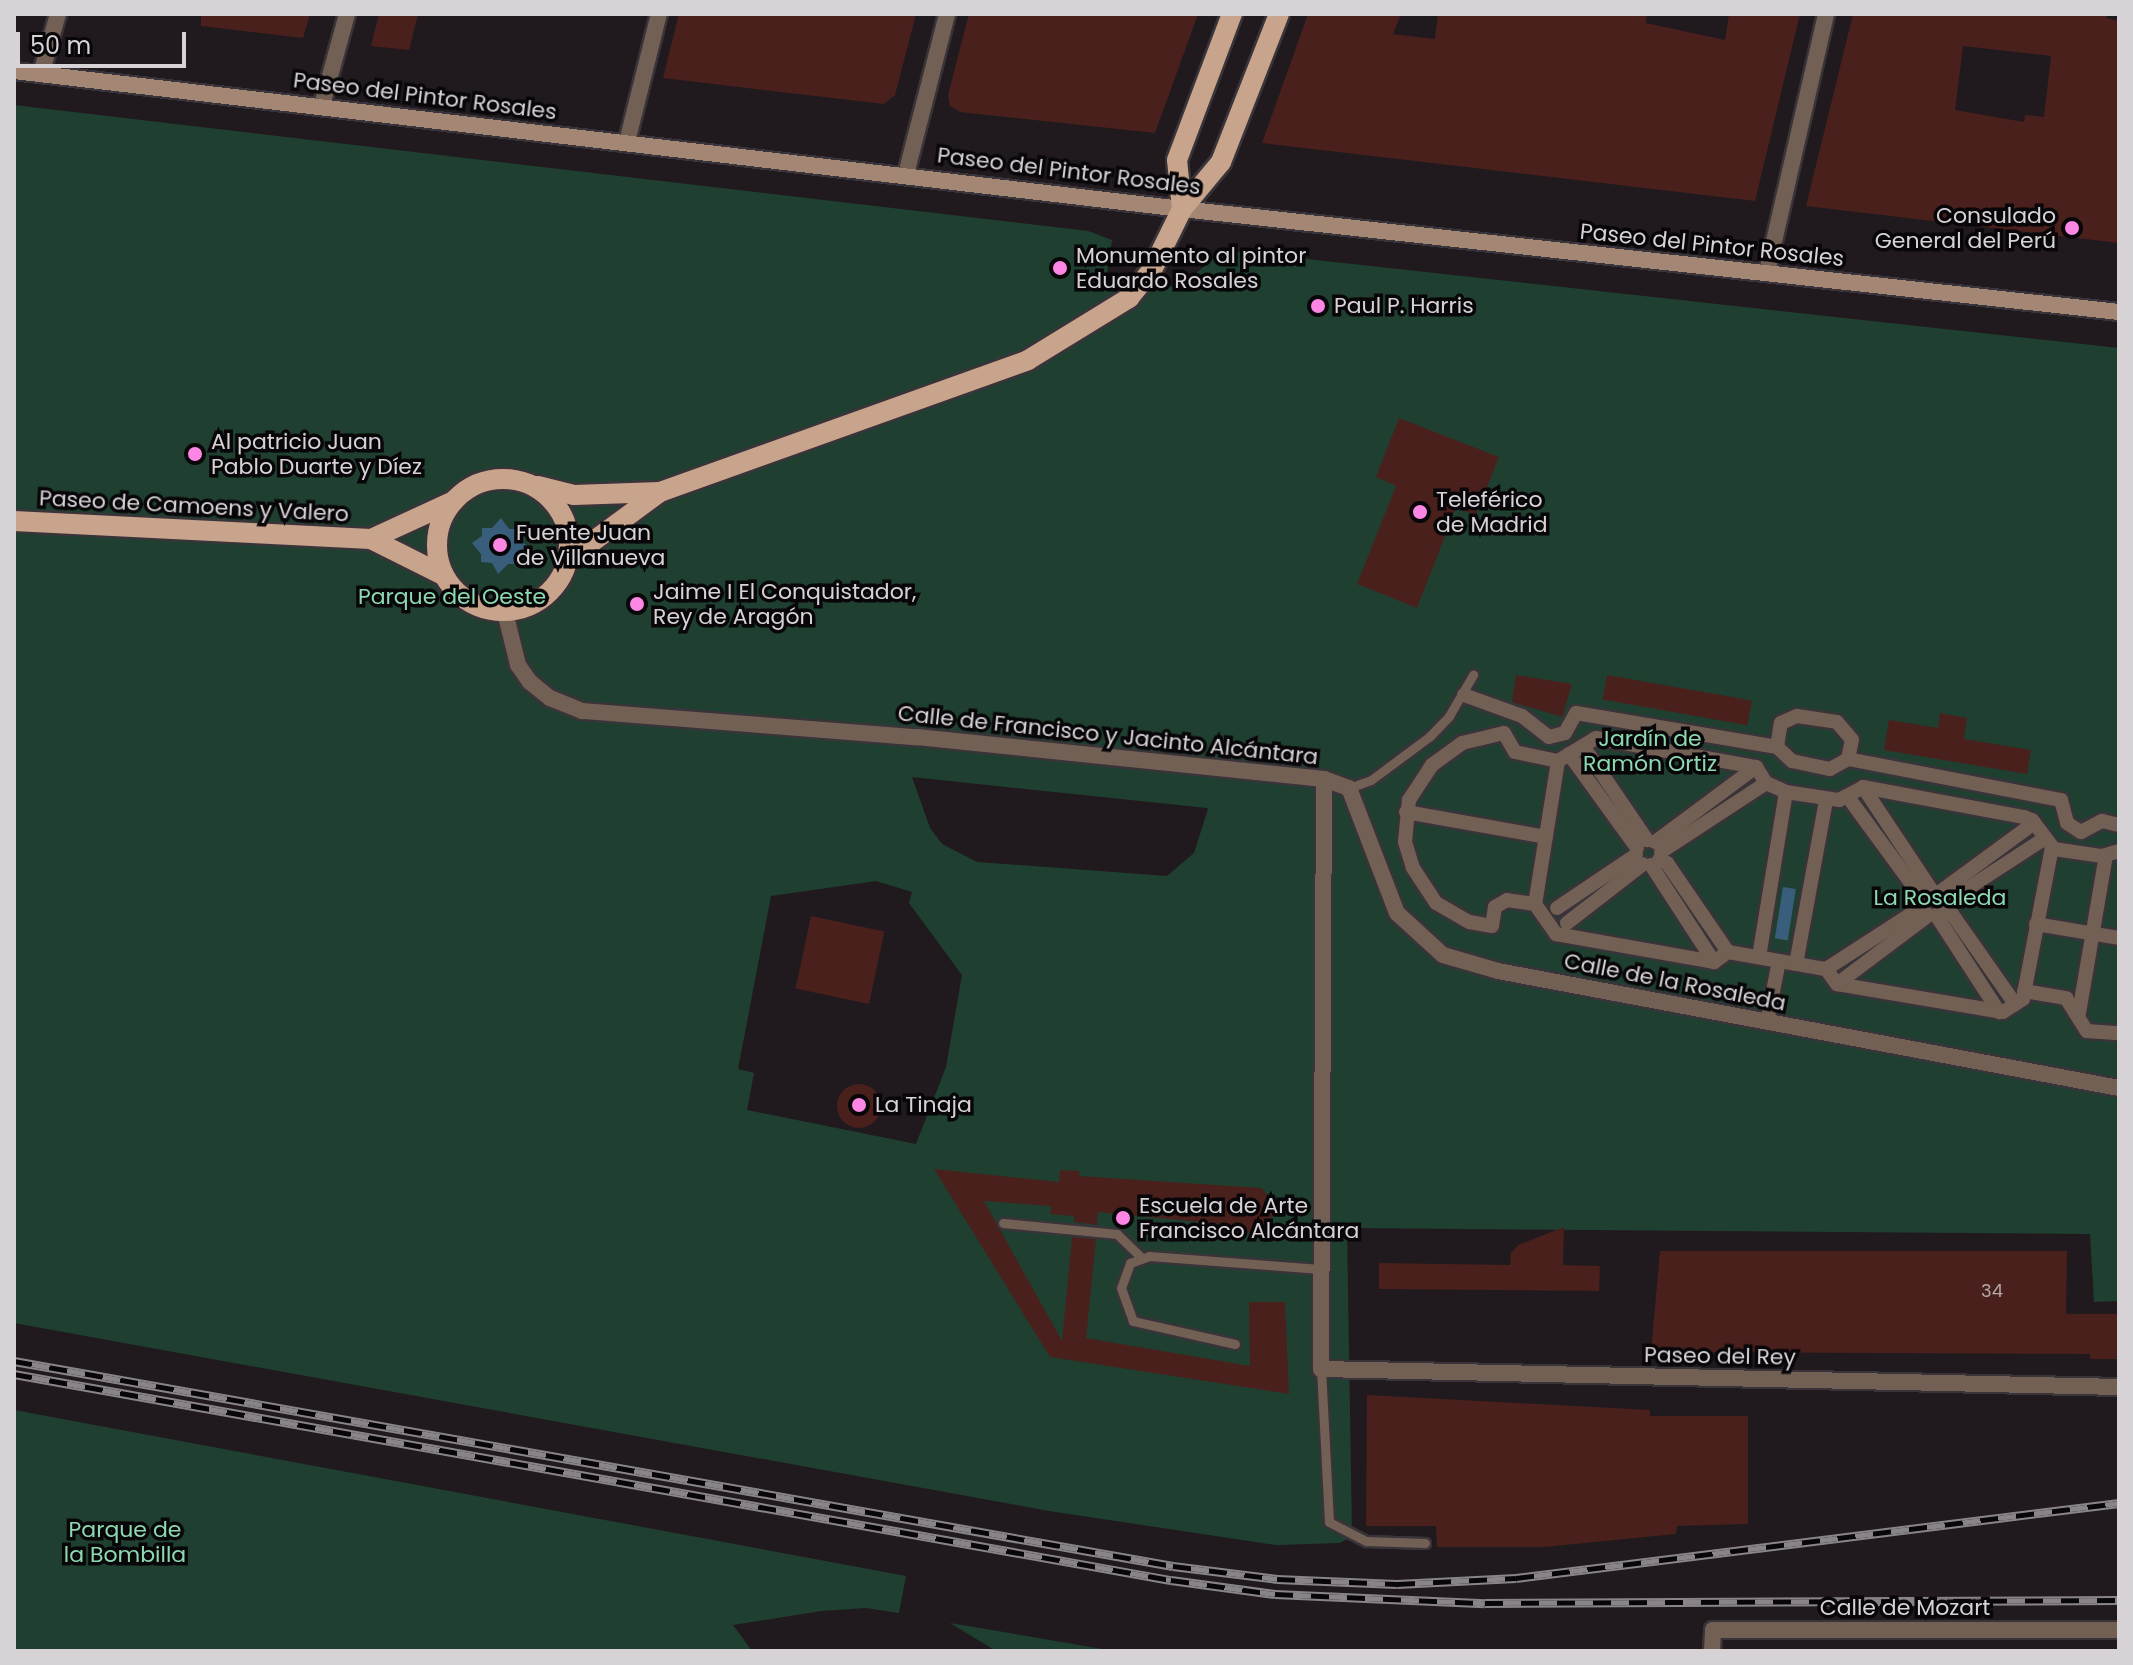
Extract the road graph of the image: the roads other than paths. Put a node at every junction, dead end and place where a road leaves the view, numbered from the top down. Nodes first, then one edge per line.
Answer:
1 (58, 14) edge
2 (347, 14) edge
3 (659, 14) edge
4 (947, 14) edge
5 (1232, 14) edge
6 (1279, 14) edge
7 (1826, 14) edge
8 (14, 71) edge
9 (41, 74) junction
10 (322, 105) junction
11 (627, 142) junction
12 (906, 174) junction
13 (1182, 209) junction
14 (1767, 272) junction
15 (2119, 312) edge
16 (532, 484) junction
17 (660, 492) junction
18 (452, 502) junction
19 (14, 521) edge
20 (371, 539) junction
21 (569, 559) junction
22 (443, 575) junction
23 (505, 612) junction
24 (1473, 675) dead end
25 (1464, 695) junction
26 (1583, 746) junction
27 (1777, 747) junction
28 (1564, 757) junction
29 (1848, 759) junction
30 (1756, 767) junction
31 (1324, 779) junction
32 (1766, 783) junction
33 (1863, 787) junction
34 (1349, 788) junction
35 (1786, 792) junction
36 (1848, 797) junction
37 (1826, 800) junction
38 (1406, 812) junction
39 (2034, 823) junction
40 (2119, 825) edge
41 (1546, 837) junction
42 (2049, 843) junction
43 (1649, 853) junction
44 (2112, 853) edge
45 (1535, 904) junction
46 (1934, 904) junction
47 (1557, 908) dead end
48 (1567, 923) dead end
49 (2036, 924) junction
50 (2092, 933) junction
51 (2119, 938) edge
52 (1728, 952) junction
53 (1759, 957) junction
54 (1779, 961) junction
55 (1714, 962) junction
56 (1796, 964) junction
57 (1826, 969) junction
58 (1837, 984) junction
59 (2024, 991) junction
60 (2015, 1004) junction
61 (1999, 1012) junction
62 (2079, 1013) junction
63 (1767, 1022) junction
64 (2119, 1033) edge
65 (2119, 1088) edge
66 (1003, 1223) dead end
67 (1141, 1257) junction
68 (1321, 1269) junction
69 (1235, 1344) dead end
70 (1321, 1369) junction
71 (2119, 1387) edge
72 (1425, 1543) dead end
73 (2119, 1630) edge
74 (1712, 1651) edge

1 - 9 street
2 - 10 street
3 - 11 street
4 - 12 street
5 - 13 main road
6 - 13 main road
7 - 14 street
8 - 9 main road, Paseo del Pintor Rosales
9 - 10 main road, Paseo del Pintor Rosales
10 - 11 main road, Paseo del Pintor Rosales
11 - 12 main road, Paseo del Pintor Rosales
12 - 13 main road, Paseo del Pintor Rosales
13 - 14 main road, Paseo del Pintor Rosales
13 - 17 main road
14 - 15 main road, Paseo del Pintor Rosales
16 - 17 main road
16 - 18 main road
16 - 21 main road
17 - 21 main road
18 - 20 main road
18 - 22 main road
19 - 20 main road, Paseo de Camoens y Valero
20 - 22 main road
21 - 23 main road
22 - 23 main road
23 - 31 street, Calle de Francisco y Jacinto Alcántara
24 - 25 lane
25 - 27 street
25 - 34 lane
26 - 28 street
26 - 30 street
26 - 43 street
27 - 29 street
27 - 29 street
28 - 38 street
28 - 41 street
28 - 43 street
29 - 40 street
30 - 32 street
30 - 43 street
31 - 34 street
31 - 68 street, Calle de Francisco y Jacinto Alcántara
32 - 35 street
32 - 43 street
33 - 36 street
33 - 39 street
33 - 46 street
34 - 63 street, Calle de la Rosaleda
35 - 37 street
35 - 53 street
36 - 37 street
36 - 46 street
37 - 56 street
38 - 41 street
38 - 45 street
39 - 42 street
39 - 46 street
41 - 45 street
42 - 44 street
42 - 46 street
42 - 49 street
43 - 47 street
43 - 48 street
43 - 52 street
43 - 55 street
44 - 50 street
45 - 55 street
46 - 57 street
46 - 58 street
46 - 60 street
46 - 61 street
49 - 50 street
49 - 59 street
50 - 51 street
50 - 62 street
52 - 53 street
52 - 55 street
53 - 54 street
54 - 56 street
54 - 63 street
56 - 57 street
57 - 58 street
58 - 61 street
59 - 60 street
59 - 62 street
60 - 61 street
62 - 64 street
63 - 65 street, Calle de la Rosaleda
66 - 67 lane
67 - 68 lane
67 - 69 lane
68 - 70 street, Calle de Francisco y Jacinto Alcántara
70 - 71 street, Paseo del Rey
70 - 72 lane
73 - 74 street, Calle de Mozart

